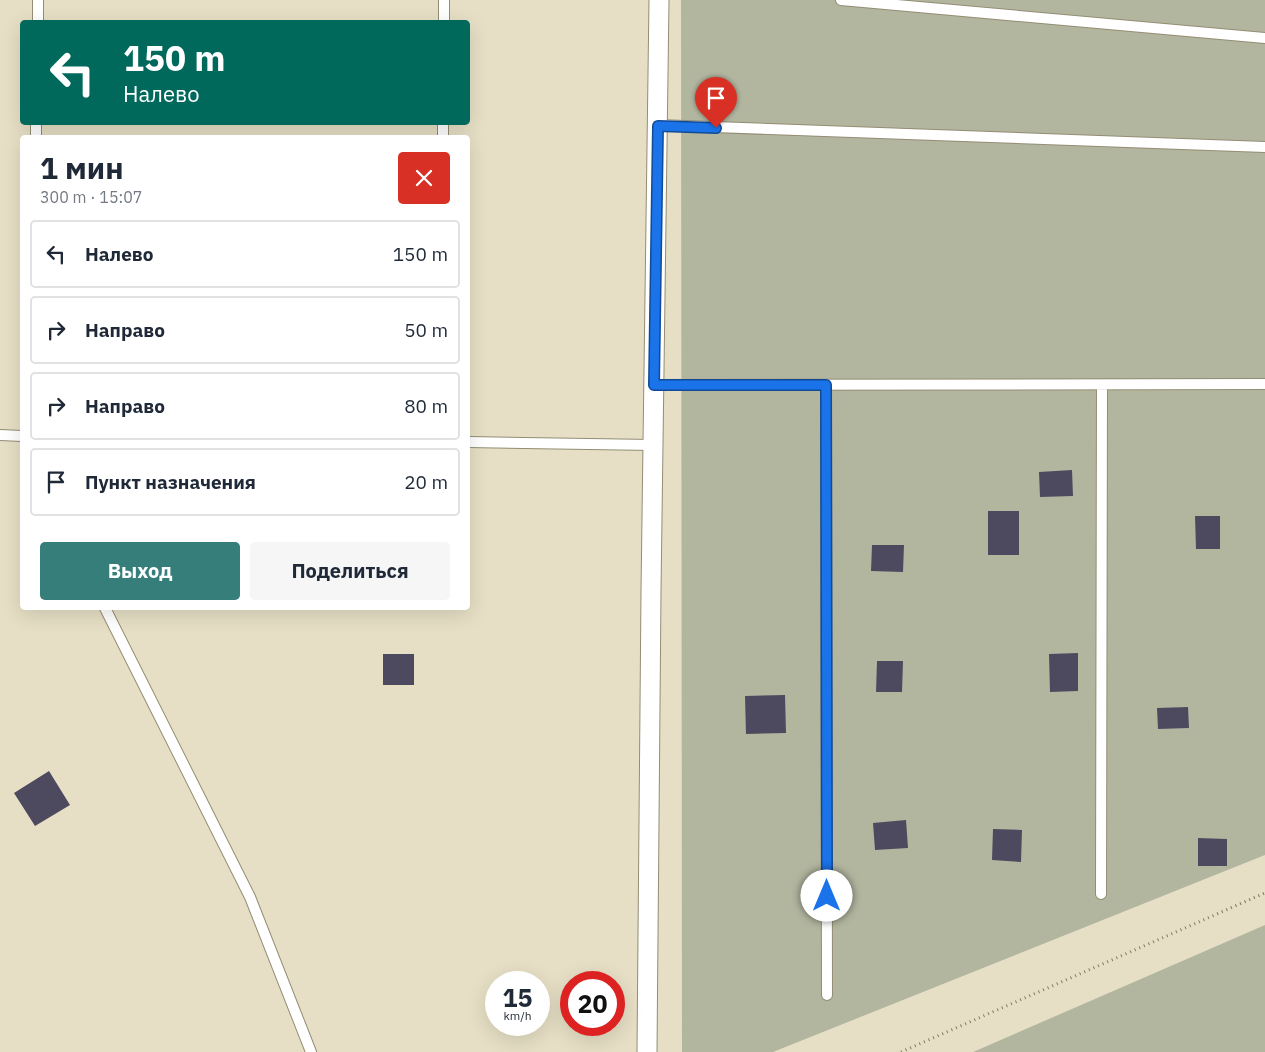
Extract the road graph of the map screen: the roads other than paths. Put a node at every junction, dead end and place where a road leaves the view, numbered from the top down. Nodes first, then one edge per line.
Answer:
1 (38, 0) edge
2 (444, 0) edge
3 (659, 0) edge
4 (841, 0) edge
5 (38, 20) edge
6 (444, 20) edge
7 (1265, 38) edge
8 (658, 126) junction
9 (1265, 147) edge
10 (1265, 384) edge
11 (654, 385) junction
12 (826, 385) junction
13 (1102, 385) junction
14 (0, 435) edge
15 (20, 438) edge
16 (470, 442) edge
17 (653, 445) junction
18 (106, 610) edge
19 (1101, 894) dead end
20 (827, 994) dead end
21 (311, 1052) edge
22 (647, 1052) edge

1 - 5 lane
2 - 6 lane
3 - 8 street
4 - 7 lane
8 - 9 lane
8 - 11 street
10 - 13 lane
11 - 12 lane
11 - 17 street
12 - 13 lane
12 - 20 lane
13 - 19 lane
14 - 15 lane
16 - 17 lane
17 - 22 street
18 - 21 lane

